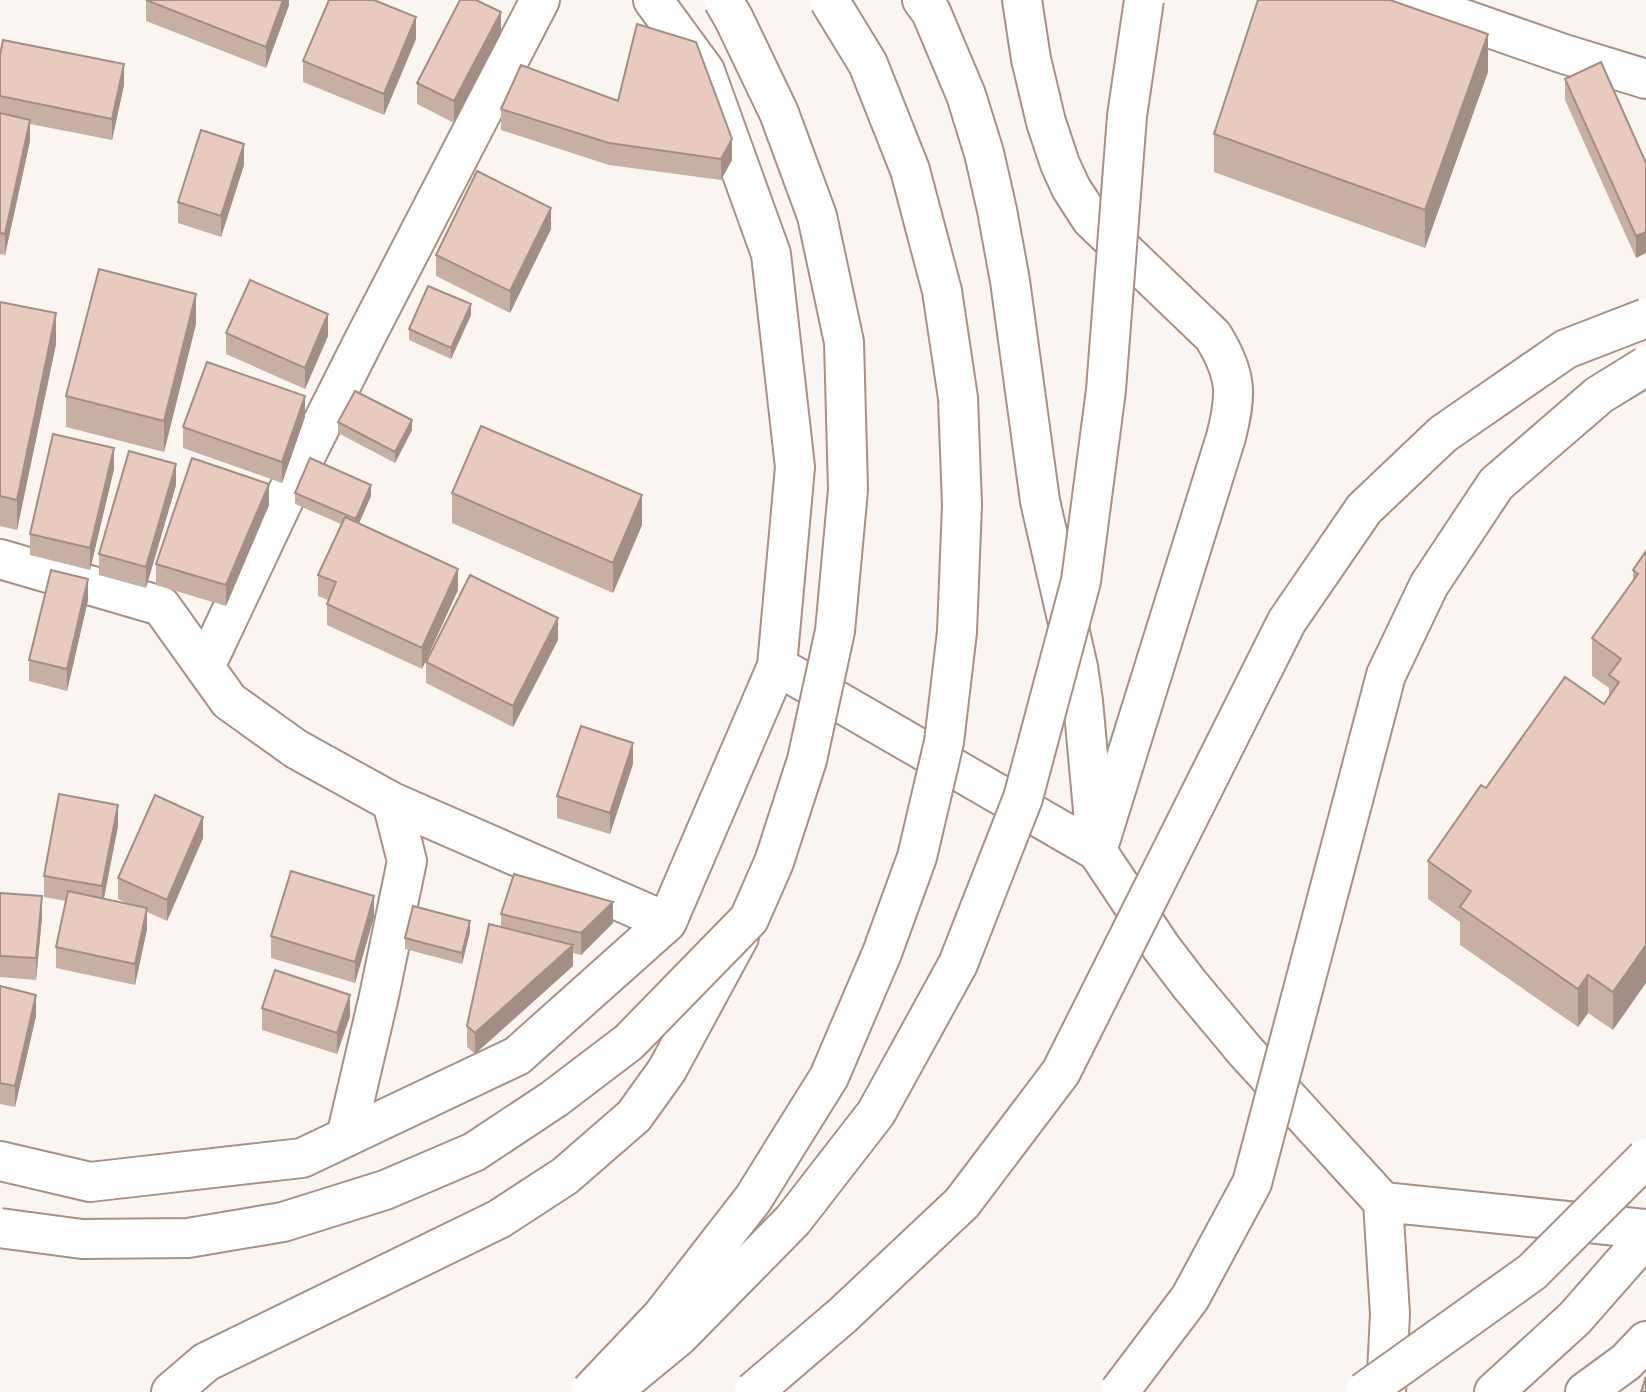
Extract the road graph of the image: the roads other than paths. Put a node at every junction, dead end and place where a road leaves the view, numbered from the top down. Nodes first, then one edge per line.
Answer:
1 (540, 0) edge
2 (653, 0) edge
3 (723, 0) edge
4 (829, 0) edge
5 (1022, 0) edge
6 (1144, 0) edge
7 (1409, 0) edge
8 (926, 6) edge
9 (1646, 79) edge
10 (1646, 318) edge
11 (1646, 366) edge
12 (0, 559) edge
13 (776, 666) junction
14 (205, 667) junction
15 (392, 802) junction
16 (1097, 851) junction
17 (749, 919) junction
18 (667, 922) junction
19 (346, 1137) junction
20 (1646, 1158) edge
21 (0, 1161) edge
22 (1383, 1202) junction
23 (0, 1228) edge
24 (1646, 1229) edge
25 (1646, 1237) edge
26 (1639, 1358) edge
27 (171, 1392) edge
28 (590, 1392) edge
29 (611, 1392) edge
30 (754, 1392) edge
31 (1119, 1392) edge
32 (1364, 1392) edge
33 (1386, 1392) edge
34 (1494, 1392) edge
35 (1585, 1392) edge

1 - 14 main road
2 - 13 main road
3 - 17 main road, bridge
4 - 28 main road, bridge
5 - 16 main road
6 - 29 main road, bridge
7 - 9 main road
8 - 16 main road
10 - 30 main road, bridge
11 - 31 main road, bridge
12 - 14 main road
13 - 16 main road
13 - 18 main road
14 - 15 main road
15 - 18 main road
15 - 19 main road
16 - 22 main road
17 - 23 main road, bridge
17 - 27 main road, bridge
18 - 19 main road
19 - 21 main road
20 - 32 main road, bridge
22 - 24 main road
22 - 33 main road
25 - 34 main road
26 - 35 main road

